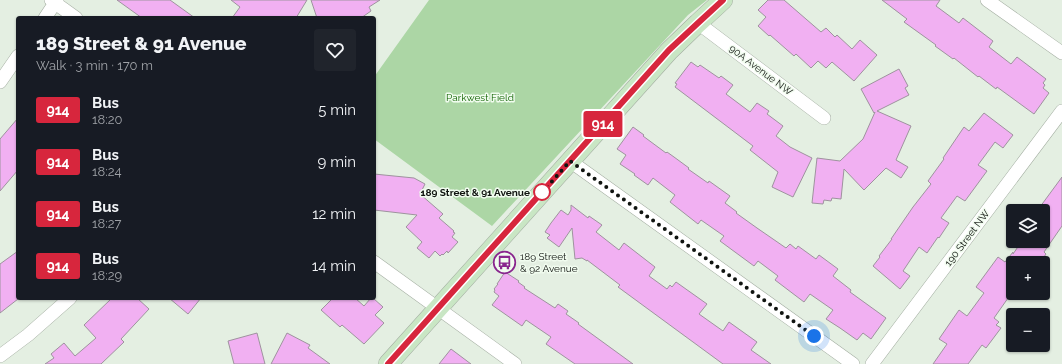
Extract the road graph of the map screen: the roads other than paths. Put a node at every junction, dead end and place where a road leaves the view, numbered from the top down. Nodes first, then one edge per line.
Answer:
1 (723, 0) edge
2 (988, 0) edge
3 (54, 1) edge
4 (45, 16) edge
5 (73, 16) edge
6 (698, 23) junction
7 (1062, 53) edge
8 (16, 59) edge
9 (0, 82) edge
10 (1062, 111) edge
11 (824, 118) dead end
12 (570, 161) junction
13 (376, 263) edge
14 (68, 300) edge
15 (438, 308) junction
16 (0, 356) edge
17 (388, 364) edge
18 (515, 364) edge
19 (853, 364) edge
20 (872, 364) edge

1 - 6 street
2 - 7 street
3 - 4 street
3 - 5 street
6 - 11 street, 90A Avenue NW
6 - 12 street
8 - 9 street
10 - 20 street, 190 Street NW
12 - 15 street
12 - 19 street
13 - 15 street
14 - 16 street
15 - 17 street
15 - 18 street

